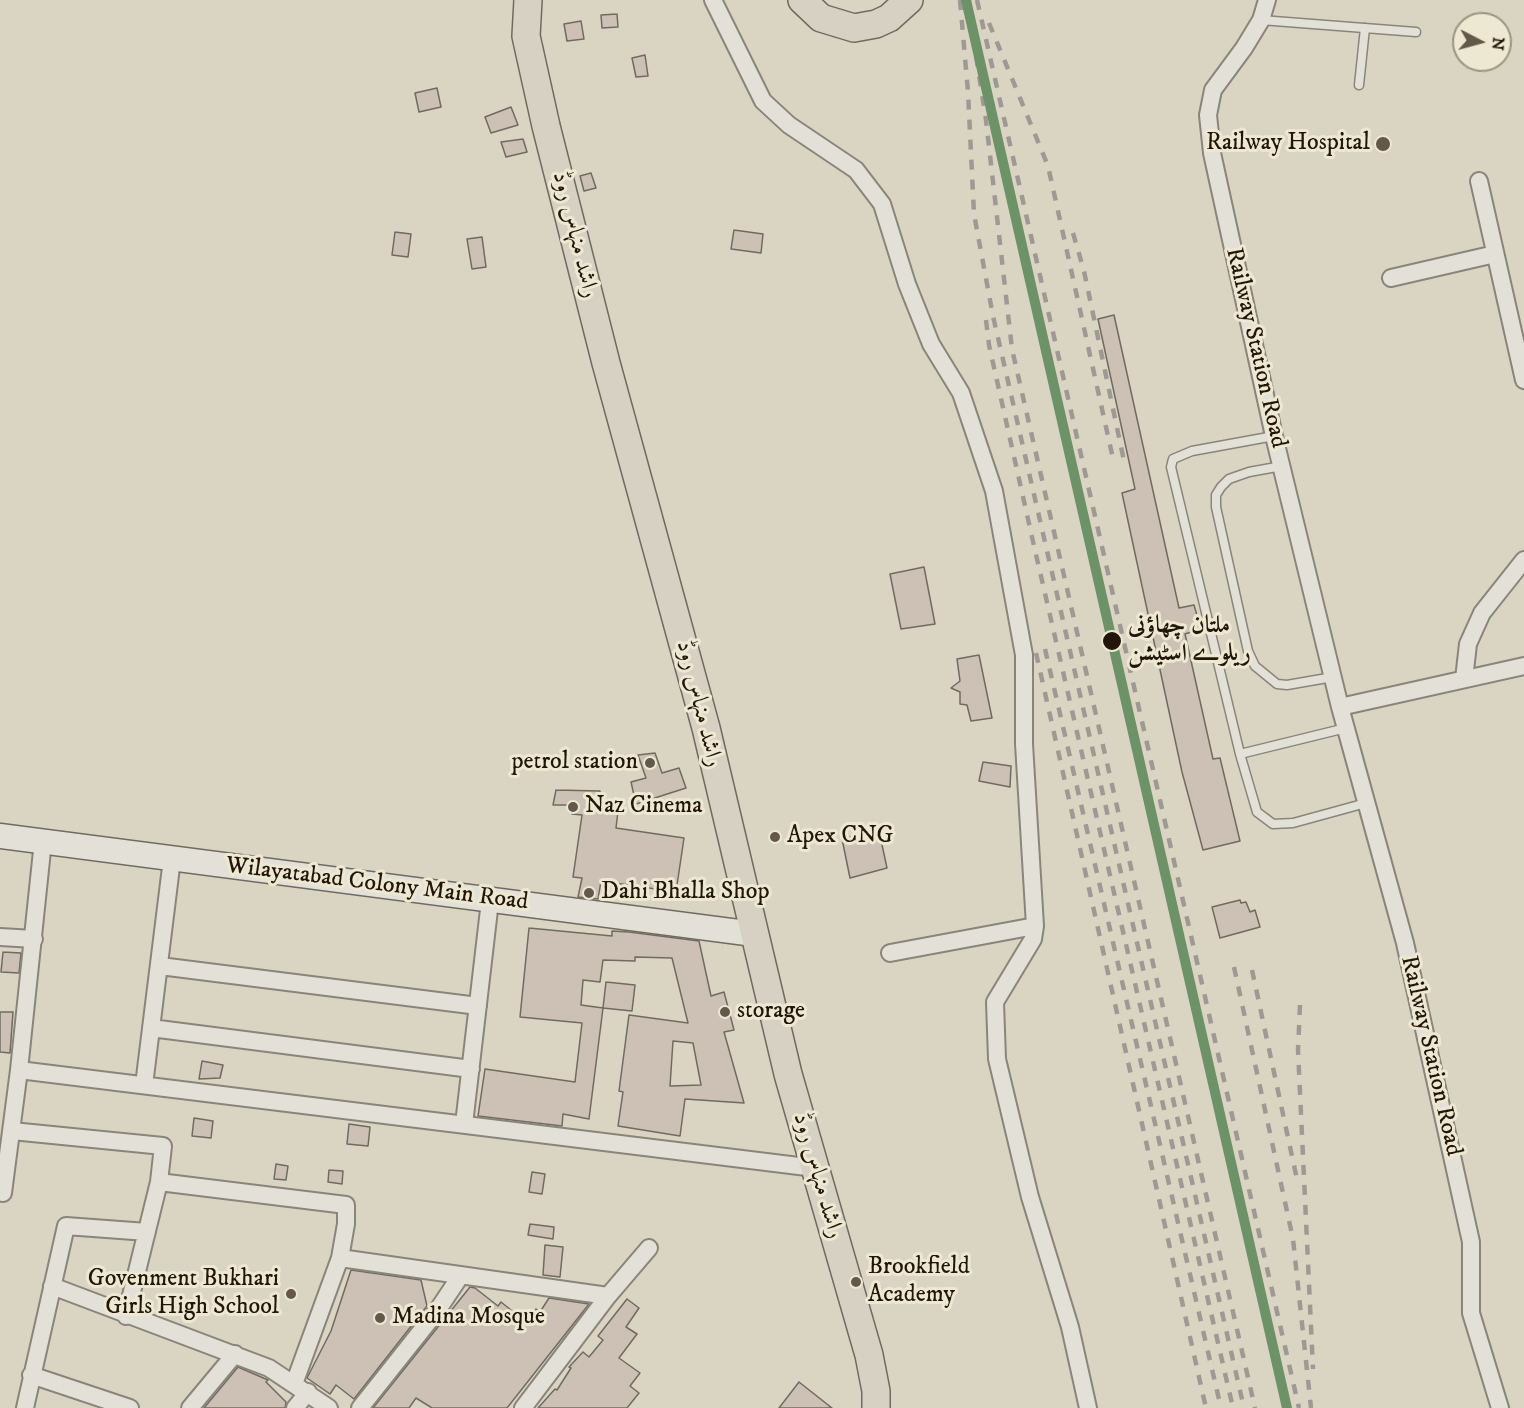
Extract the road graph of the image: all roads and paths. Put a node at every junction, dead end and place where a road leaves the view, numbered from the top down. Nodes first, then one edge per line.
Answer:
1 (528, 0) edge
2 (713, 0) edge
3 (802, 0) edge
4 (909, 0) edge
5 (1267, 0) edge
6 (1260, 20) junction
7 (1365, 28) junction
8 (1416, 32) dead end
9 (1359, 85) dead end
10 (1479, 181) dead end
11 (1495, 254) junction
12 (1391, 278) dead end
13 (1524, 380) edge
14 (1274, 436) junction
15 (1282, 466) junction
16 (1524, 560) edge
17 (1524, 666) edge
18 (1333, 678) junction
19 (1464, 679) junction
20 (1340, 707) junction
21 (1346, 728) junction
22 (1240, 754) junction
23 (1366, 803) junction
24 (0, 836) edge
25 (43, 842) junction
26 (172, 859) junction
27 (490, 901) junction
28 (1035, 926) junction
29 (754, 934) junction
30 (0, 937) edge
31 (34, 939) junction
32 (890, 954) dead end
33 (160, 966) junction
34 (478, 1006) junction
35 (151, 1028) junction
36 (471, 1069) junction
37 (20, 1070) junction
38 (144, 1085) junction
39 (464, 1124) junction
40 (12, 1131) junction
41 (815, 1168) junction
42 (159, 1182) junction
43 (3, 1193) dead end
44 (147, 1232) junction
45 (649, 1248) dead end
46 (340, 1258) junction
47 (460, 1275) junction
48 (52, 1286) junction
49 (608, 1296) junction
50 (126, 1316) junction
51 (236, 1354) junction
52 (31, 1375) junction
53 (301, 1388) junction
54 (123, 1407) edge
55 (25, 1408) edge
56 (190, 1408) edge
57 (295, 1408) edge
58 (329, 1408) edge
59 (360, 1408) edge
60 (523, 1408) edge
61 (876, 1408) edge
62 (1088, 1408) edge
63 (1500, 1408) edge

1 - 29 main road, راشد منہاس روڈ
2 - 28 street
3 - 4 main road
5 - 6 street, Railway Station Road
6 - 7 lane
6 - 14 street, Railway Station Road
7 - 8 lane
7 - 9 lane
10 - 11 street
11 - 12 street
11 - 13 street
14 - 15 street, Railway Station Road
14 - 22 lane
15 - 18 street, Railway Station Road
15 - 18 lane
16 - 19 street
17 - 19 street
18 - 20 street, Railway Station Road
19 - 20 street
20 - 21 street, Railway Station Road
21 - 22 lane
21 - 23 street, Railway Station Road
22 - 23 lane
23 - 63 street, Railway Station Road
24 - 25 street, Wilayatabad Colony Main Road
25 - 26 street, Wilayatabad Colony Main Road
25 - 31 street
26 - 27 street, Wilayatabad Colony Main Road
26 - 33 street
27 - 29 street, Wilayatabad Colony Main Road
27 - 34 street
28 - 32 street
28 - 62 street
29 - 41 main road, راشد منہاس روڈ
30 - 31 street
31 - 37 street
33 - 34 street
33 - 35 street
34 - 36 street
35 - 36 street
35 - 38 street
36 - 39 street
37 - 38 street
37 - 40 street
38 - 39 street
39 - 41 street
40 - 42 street
40 - 43 street
41 - 61 main road, راشد منہاس روڈ
42 - 44 street
42 - 46 street
44 - 48 street
44 - 50 street
45 - 49 street
46 - 47 street
46 - 53 street
47 - 49 street
47 - 59 street
48 - 50 street
48 - 52 street
49 - 60 street
50 - 51 street
51 - 53 street
51 - 56 street
52 - 54 street
52 - 55 street
53 - 57 street
53 - 58 street

